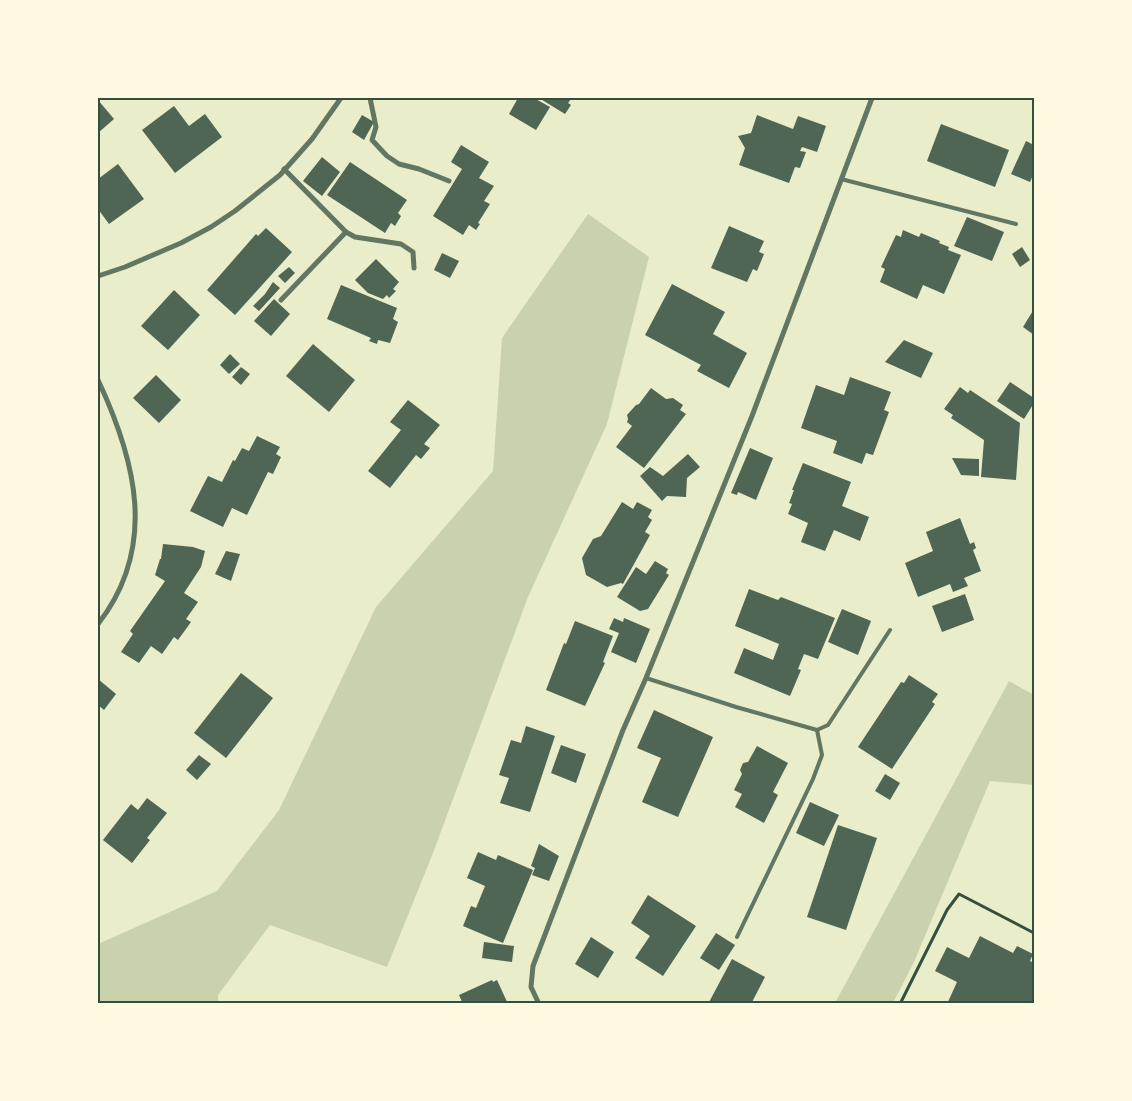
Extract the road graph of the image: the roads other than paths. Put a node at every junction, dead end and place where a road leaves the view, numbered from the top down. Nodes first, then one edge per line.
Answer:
1 (341, 98) edge
2 (370, 98) edge
3 (872, 98) edge
4 (284, 169) junction
5 (841, 179) junction
6 (449, 181) dead end
7 (1016, 224) dead end
8 (346, 232) junction
9 (414, 268) dead end
10 (98, 276) edge
11 (281, 300) dead end
12 (98, 380) edge
13 (98, 624) edge
14 (890, 630) dead end
15 (646, 678) junction
16 (817, 730) junction
17 (736, 937) dead end
18 (539, 1004) edge

1 - 4 street
2 - 6 street
3 - 5 street
4 - 8 street
4 - 10 street
5 - 7 lane
5 - 15 street
8 - 9 street
8 - 11 street
12 - 13 street
14 - 16 lane
15 - 16 lane
15 - 18 street
16 - 17 lane

